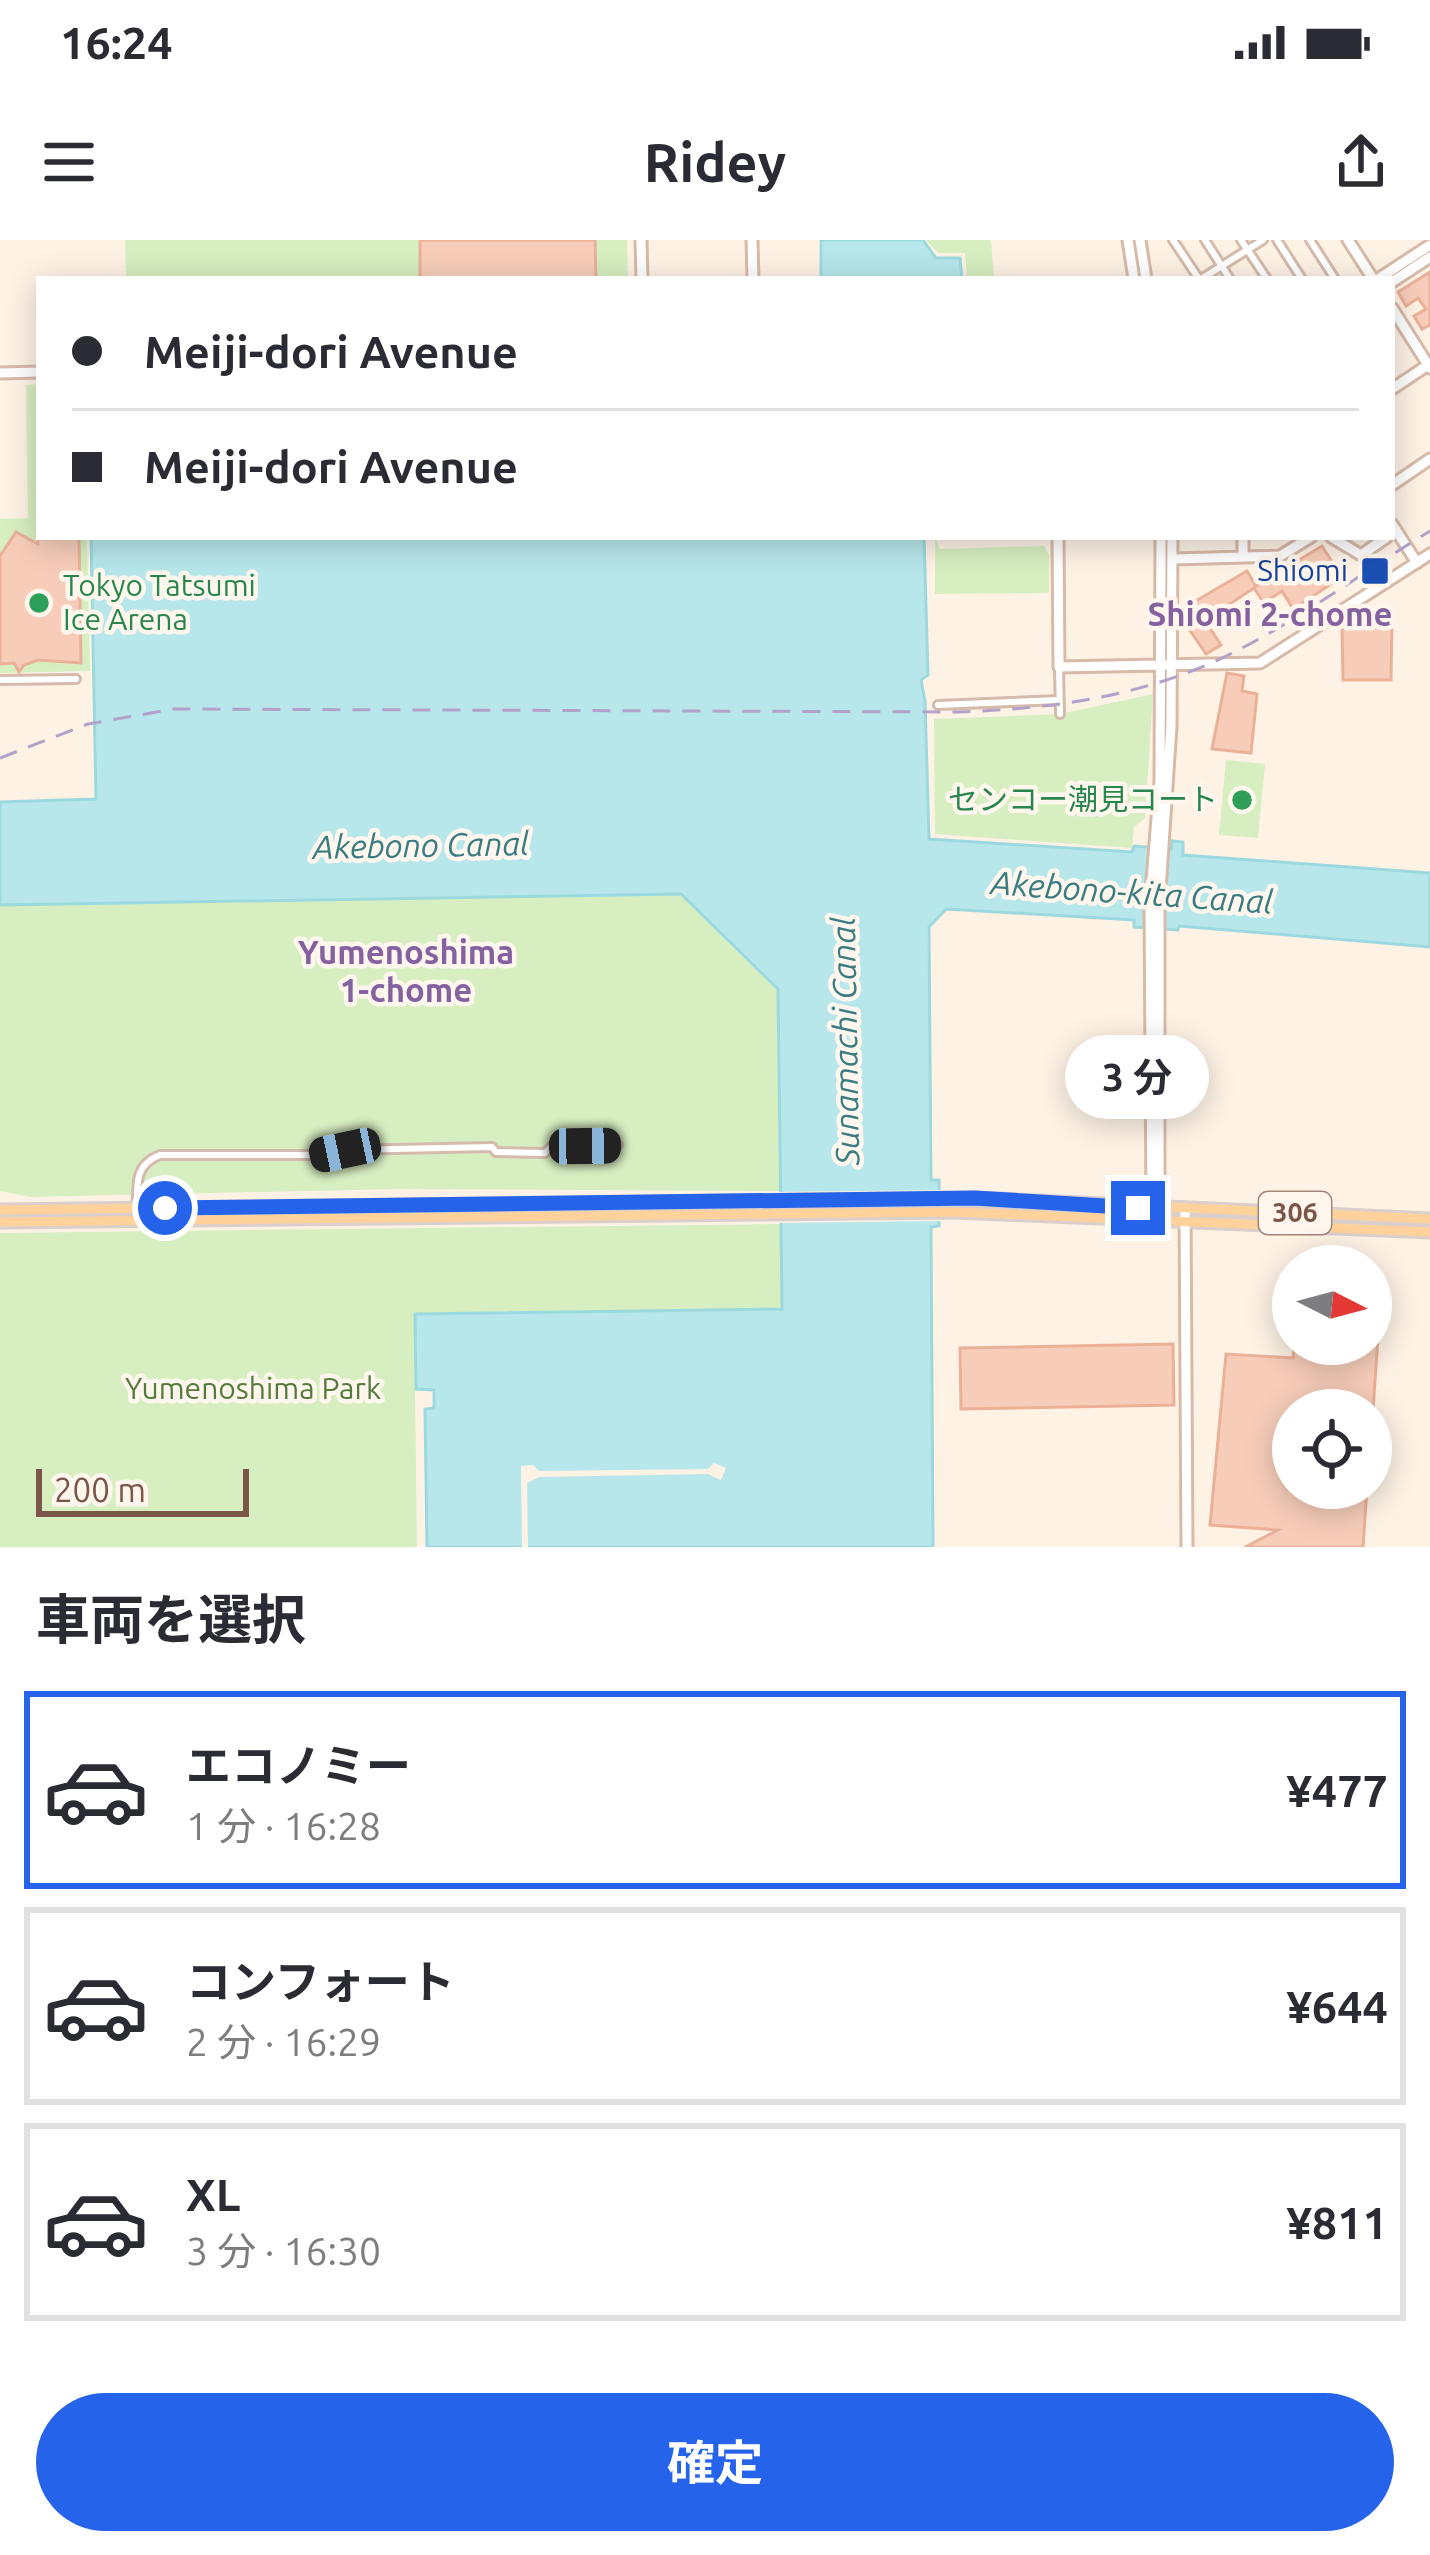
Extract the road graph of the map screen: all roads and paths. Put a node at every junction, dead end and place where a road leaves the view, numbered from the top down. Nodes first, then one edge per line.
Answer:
1 (641, 240) edge
2 (752, 240) edge
3 (1128, 240) edge
4 (1140, 240) edge
5 (1173, 240) edge
6 (1205, 240) edge
7 (1241, 240) edge
8 (1263, 240) edge
9 (1277, 240) edge
10 (1310, 240) edge
11 (1348, 240) edge
12 (1430, 245) edge
13 (1247, 249) junction
14 (1424, 257) edge
15 (1221, 265) junction
16 (642, 276) edge
17 (753, 276) edge
18 (1134, 276) edge
19 (1146, 276) edge
20 (1198, 276) edge
21 (1204, 276) edge
22 (1228, 276) edge
23 (1265, 276) edge
24 (1300, 276) edge
25 (1333, 276) edge
26 (1374, 276) edge
27 (1383, 276) edge
28 (1395, 280) edge
29 (1395, 313) edge
30 (1429, 367) edge
31 (36, 372) edge
32 (0, 373) edge
33 (1395, 387) edge
34 (1430, 459) edge
35 (1395, 482) edge
36 (1395, 535) edge
37 (1058, 540) edge
38 (1161, 540) edge
39 (1172, 540) edge
40 (1243, 540) edge
41 (1306, 540) edge
42 (1336, 540) edge
43 (1380, 540) edge
44 (1430, 554) edge
45 (1243, 557) junction
46 (1173, 559) junction
47 (1417, 563) junction
48 (1060, 667) junction
49 (1168, 668) junction
50 (76, 679) dead end
51 (0, 680) edge
52 (1059, 700) junction
53 (938, 704) dead end
54 (1060, 713) dead end
55 (618, 1145) dead end
56 (137, 1209) junction
57 (1155, 1209) junction
58 (0, 1210) edge
59 (1185, 1216) junction
60 (1430, 1219) edge
61 (1156, 1221) junction
62 (0, 1222) edge
63 (1430, 1232) edge
64 (1186, 1547) edge

1 - 16 street
2 - 17 street
3 - 18 street
4 - 19 street
5 - 20 street
6 - 15 street
7 - 13 street
8 - 13 street
9 - 24 street
10 - 25 street
11 - 26 street
12 - 14 street
13 - 15 street
13 - 23 street
14 - 27 street
14 - 28 street
15 - 21 street
15 - 22 street
29 - 30 street
30 - 33 street
31 - 32 street
34 - 35 street
36 - 47 street
37 - 48 street
38 - 49 street
39 - 46 street
40 - 45 street
41 - 45 street
42 - 43 street
44 - 47 street
45 - 46 street
46 - 49 street
47 - 49 street
48 - 49 street
48 - 52 street
49 - 57 street
50 - 51 street
52 - 53 street
52 - 54 street
55 - 56 street
56 - 57 main road, 306
56 - 58 main road, 306
57 - 59 main road, 306
57 - 61 street
59 - 60 main road, 306
59 - 61 main road, 306
59 - 63 main road, 306
59 - 64 street
61 - 62 main road, 306

